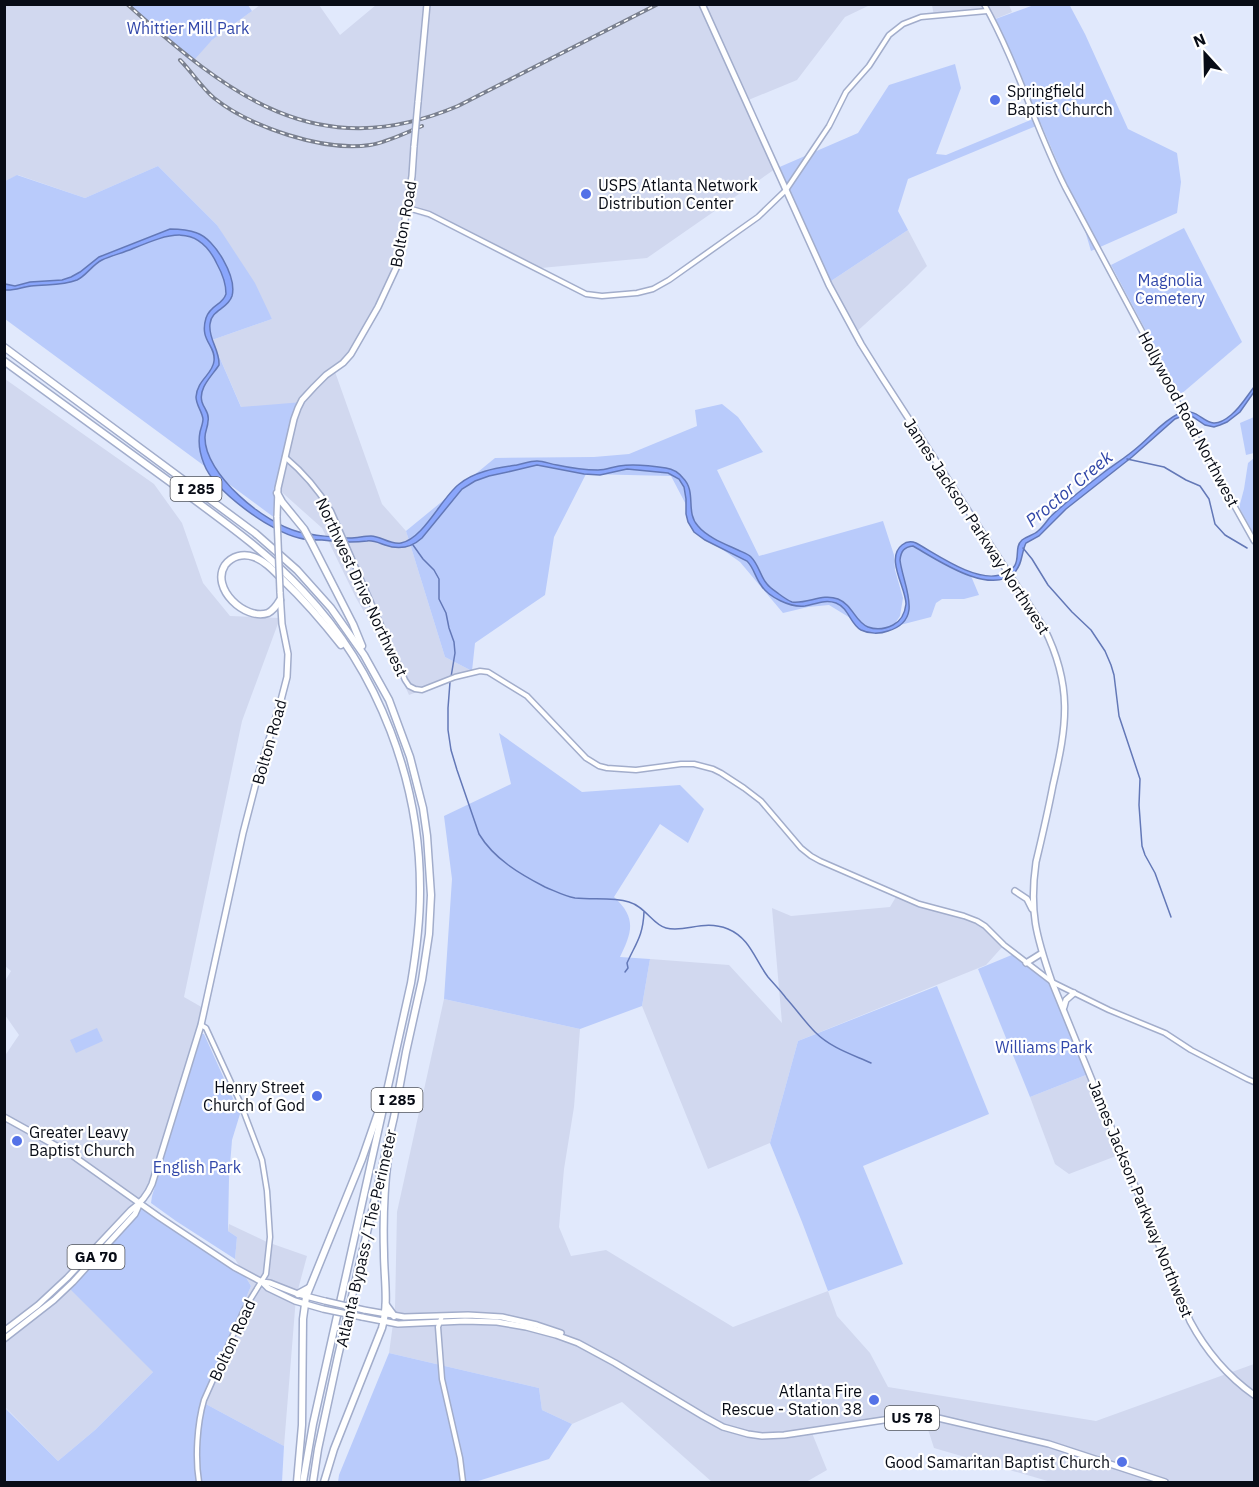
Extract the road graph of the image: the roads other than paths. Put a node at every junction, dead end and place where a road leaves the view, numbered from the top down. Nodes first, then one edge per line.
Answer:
1 (427, 4) edge
2 (702, 4) edge
3 (984, 4) edge
4 (987, 11) junction
5 (786, 190) junction
6 (408, 208) junction
7 (4, 347) edge
8 (4, 361) edge
9 (285, 457) junction
10 (277, 493) junction
11 (1253, 539) edge
12 (1254, 546) edge
13 (280, 596) junction
14 (364, 656) junction
15 (361, 669) junction
16 (1015, 891) dead end
17 (1034, 912) junction
18 (1042, 953) junction
19 (1026, 963) junction
20 (1052, 982) junction
21 (1074, 993) junction
22 (1063, 1009) junction
23 (201, 1024) junction
24 (390, 1078) junction
25 (1254, 1082) edge
26 (4, 1117) edge
27 (394, 1117) junction
28 (140, 1203) junction
29 (262, 1282) junction
30 (309, 1288) junction
31 (298, 1294) junction
32 (305, 1300) junction
33 (386, 1305) junction
34 (385, 1314) junction
35 (394, 1316) junction
36 (441, 1319) junction
37 (387, 1322) junction
38 (4, 1331) edge
39 (4, 1339) edge
40 (1254, 1395) edge
41 (199, 1482) edge
42 (297, 1482) edge
43 (303, 1482) edge
44 (313, 1482) edge
45 (324, 1482) edge
46 (463, 1482) edge
47 (1165, 1482) edge

1 - 6 main road, Bolton Road, bridge
2 - 5 main road, James Jackson Parkway Northwest
3 - 4 street, Hollywood Road Northwest
4 - 5 street
4 - 11 street, Hollywood Road Northwest
5 - 6 street
5 - 17 main road, James Jackson Parkway Northwest
6 - 9 main road, Bolton Road
7 - 14 highway, Atlanta Bypass / The Perimeter / I 285
8 - 15 highway, Atlanta Bypass / The Perimeter / I 285
9 - 10 main road, Bolton Road
9 - 19 street, Northwest Drive Northwest
10 - 13 main road, Bolton Road, bridge
10 - 14 highway
11 - 12 street, Hollywood Road Northwest
13 - 15 highway
13 - 23 main road, Bolton Road
14 - 27 highway, Atlanta Bypass / The Perimeter / I 285
15 - 24 highway, Atlanta Bypass / The Perimeter / I 285
16 - 17 main road
17 - 18 main road, James Jackson Parkway Northwest
18 - 19 main road
18 - 20 main road, James Jackson Parkway Northwest
19 - 20 street, Northwest Drive Northwest
20 - 21 street, Northwest Drive Northwest
20 - 22 main road, James Jackson Parkway Northwest
21 - 22 main road
21 - 25 street, Northwest Drive Northwest
22 - 40 main road, James Jackson Parkway Northwest
23 - 28 main road
23 - 29 street, Bolton Road
24 - 30 highway
24 - 43 highway, Atlanta Bypass / The Perimeter / I 285
26 - 28 main road, US 78
27 - 33 highway
27 - 44 highway, Atlanta Bypass / The Perimeter / I 285
28 - 29 main road, US 78
28 - 38 main road, GA 70
28 - 39 main road, GA 70
29 - 31 main road, US 78
29 - 32 main road, US 78
29 - 41 street, Bolton Road
30 - 31 highway
30 - 32 highway
31 - 32 main road, US 78
32 - 34 main road, US 78, bridge
32 - 37 main road, US 78, bridge
32 - 42 highway
33 - 34 highway
33 - 35 highway
34 - 35 main road, US 78
34 - 37 highway
35 - 36 main road, US 78
36 - 37 main road, US 78
36 - 46 street
36 - 47 main road, US 78
37 - 45 highway

